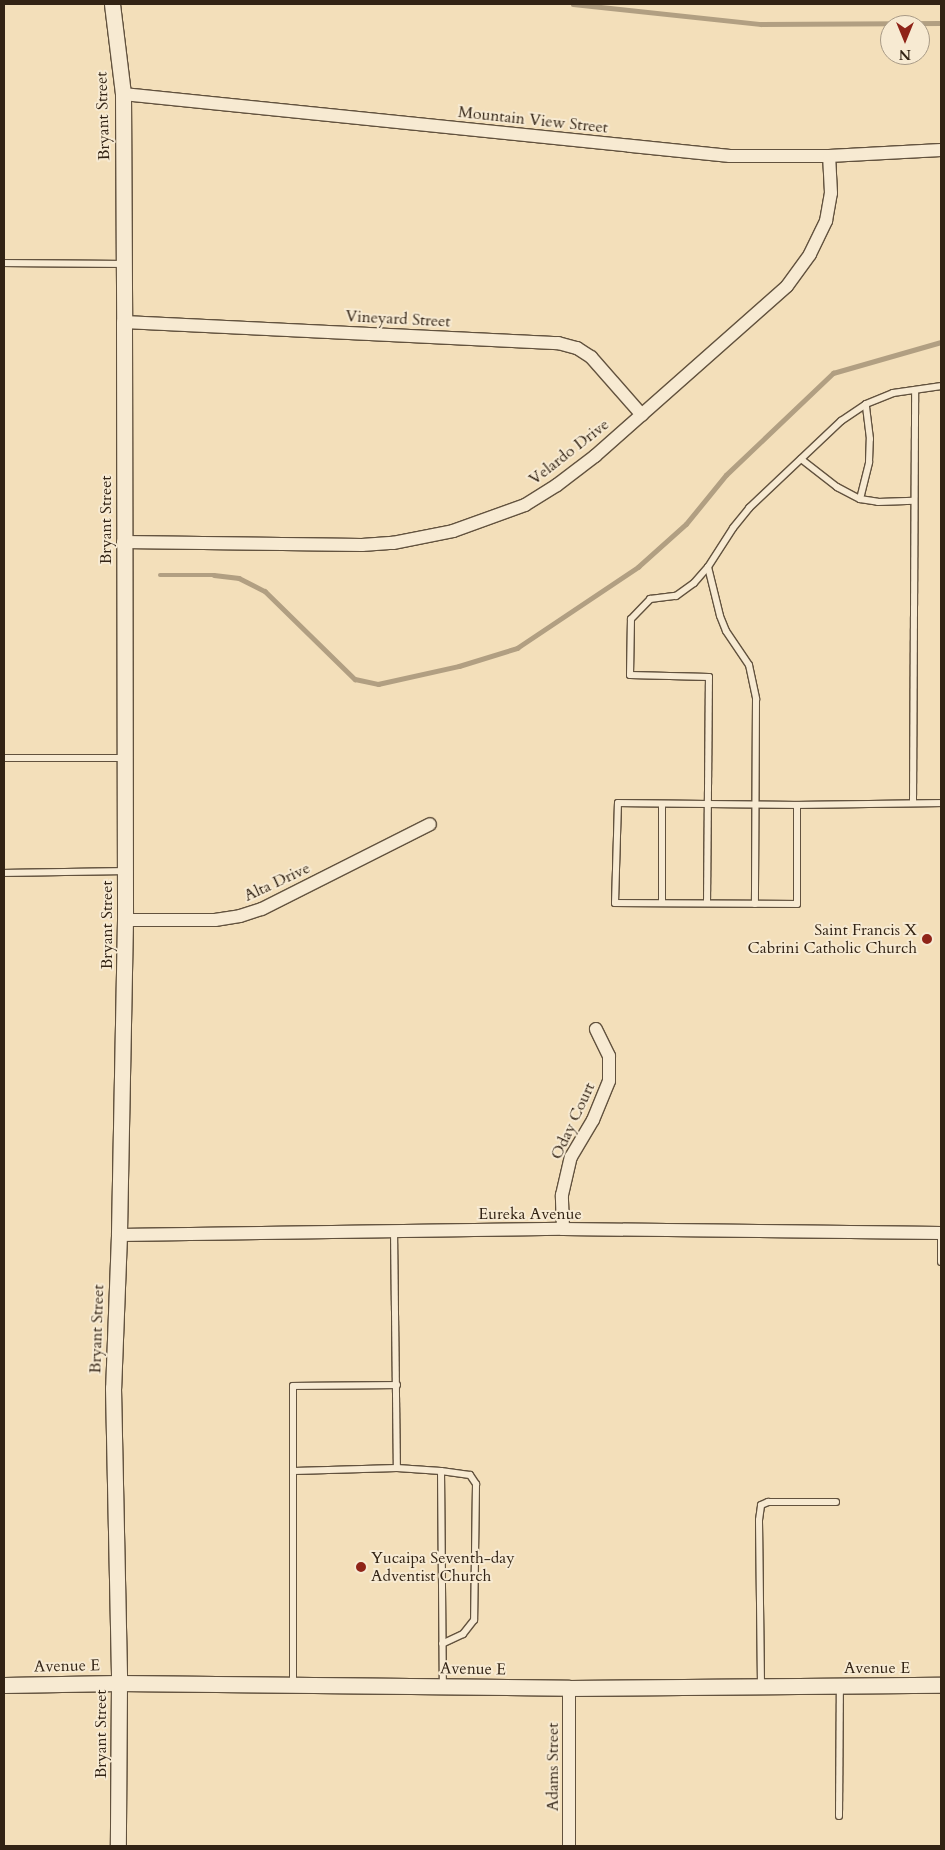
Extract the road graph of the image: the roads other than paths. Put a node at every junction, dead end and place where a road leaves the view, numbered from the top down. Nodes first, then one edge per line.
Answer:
1 (112, 4) edge
2 (123, 94) junction
3 (941, 150) edge
4 (829, 156) junction
5 (4, 263) edge
6 (124, 264) junction
7 (124, 322) junction
8 (941, 386) edge
9 (915, 390) junction
10 (866, 404) junction
11 (642, 414) junction
12 (801, 459) junction
13 (860, 499) junction
14 (914, 501) junction
15 (123, 542) junction
16 (708, 567) junction
17 (4, 758) edge
18 (124, 758) junction
19 (913, 803) junction
20 (941, 803) edge
21 (662, 804) junction
22 (708, 804) junction
23 (756, 804) junction
24 (797, 804) junction
25 (430, 824) dead end
26 (125, 871) junction
27 (4, 873) edge
28 (662, 902) junction
29 (707, 902) junction
30 (755, 904) junction
31 (125, 920) junction
32 (596, 1029) dead end
33 (563, 1229) junction
34 (394, 1231) junction
35 (941, 1233) edge
36 (119, 1235) junction
37 (941, 1262) edge
38 (397, 1385) junction
39 (397, 1468) junction
40 (294, 1471) junction
41 (441, 1471) junction
42 (836, 1502) dead end
43 (442, 1644) junction
44 (119, 1683) junction
45 (293, 1684) junction
46 (4, 1685) edge
47 (941, 1685) edge
48 (443, 1686) junction
49 (840, 1686) junction
50 (762, 1687) junction
51 (569, 1688) junction
52 (839, 1816) dead end
53 (118, 1846) edge
54 (569, 1846) edge

1 - 2 street, Bryant Street
2 - 4 street, Mountain View Street
2 - 6 street, Bryant Street
3 - 4 street, Mountain View Street
4 - 11 street, Velardo Drive
5 - 6 lane
6 - 7 street, Bryant Street
7 - 11 street, Vineyard Street
7 - 15 street, Bryant Street
8 - 9 lane
9 - 10 lane
9 - 14 lane
10 - 12 lane
10 - 13 lane
11 - 15 street, Velardo Drive
12 - 13 lane
12 - 16 lane
13 - 14 lane
14 - 19 lane
15 - 18 street, Bryant Street
16 - 22 lane
16 - 23 lane
17 - 18 lane
18 - 26 street, Bryant Street
19 - 20 lane
19 - 24 lane
21 - 22 lane
21 - 28 lane
21 - 28 lane
22 - 23 lane
22 - 29 lane
23 - 24 lane
23 - 30 lane
24 - 30 lane
25 - 31 street, Alta Drive
26 - 27 lane
26 - 31 street, Bryant Street
28 - 29 lane
29 - 30 lane
31 - 36 street, Bryant Street
32 - 33 street, Oday Court
33 - 34 street, Eureka Avenue
33 - 35 street, Eureka Avenue
34 - 36 street, Eureka Avenue
34 - 38 lane
35 - 37 lane
36 - 44 street, Bryant Street
38 - 39 lane
38 - 40 lane
39 - 40 lane
39 - 41 lane
40 - 45 lane
41 - 43 lane
41 - 43 lane
42 - 50 lane
43 - 48 lane
44 - 45 street, Avenue E
44 - 46 street, Avenue E
44 - 53 street, Bryant Street
45 - 48 street, Avenue E
47 - 49 street, Avenue E
48 - 51 street, Avenue E
49 - 50 street, Avenue E
49 - 52 lane
50 - 51 street, Avenue E
51 - 54 street, Adams Street

